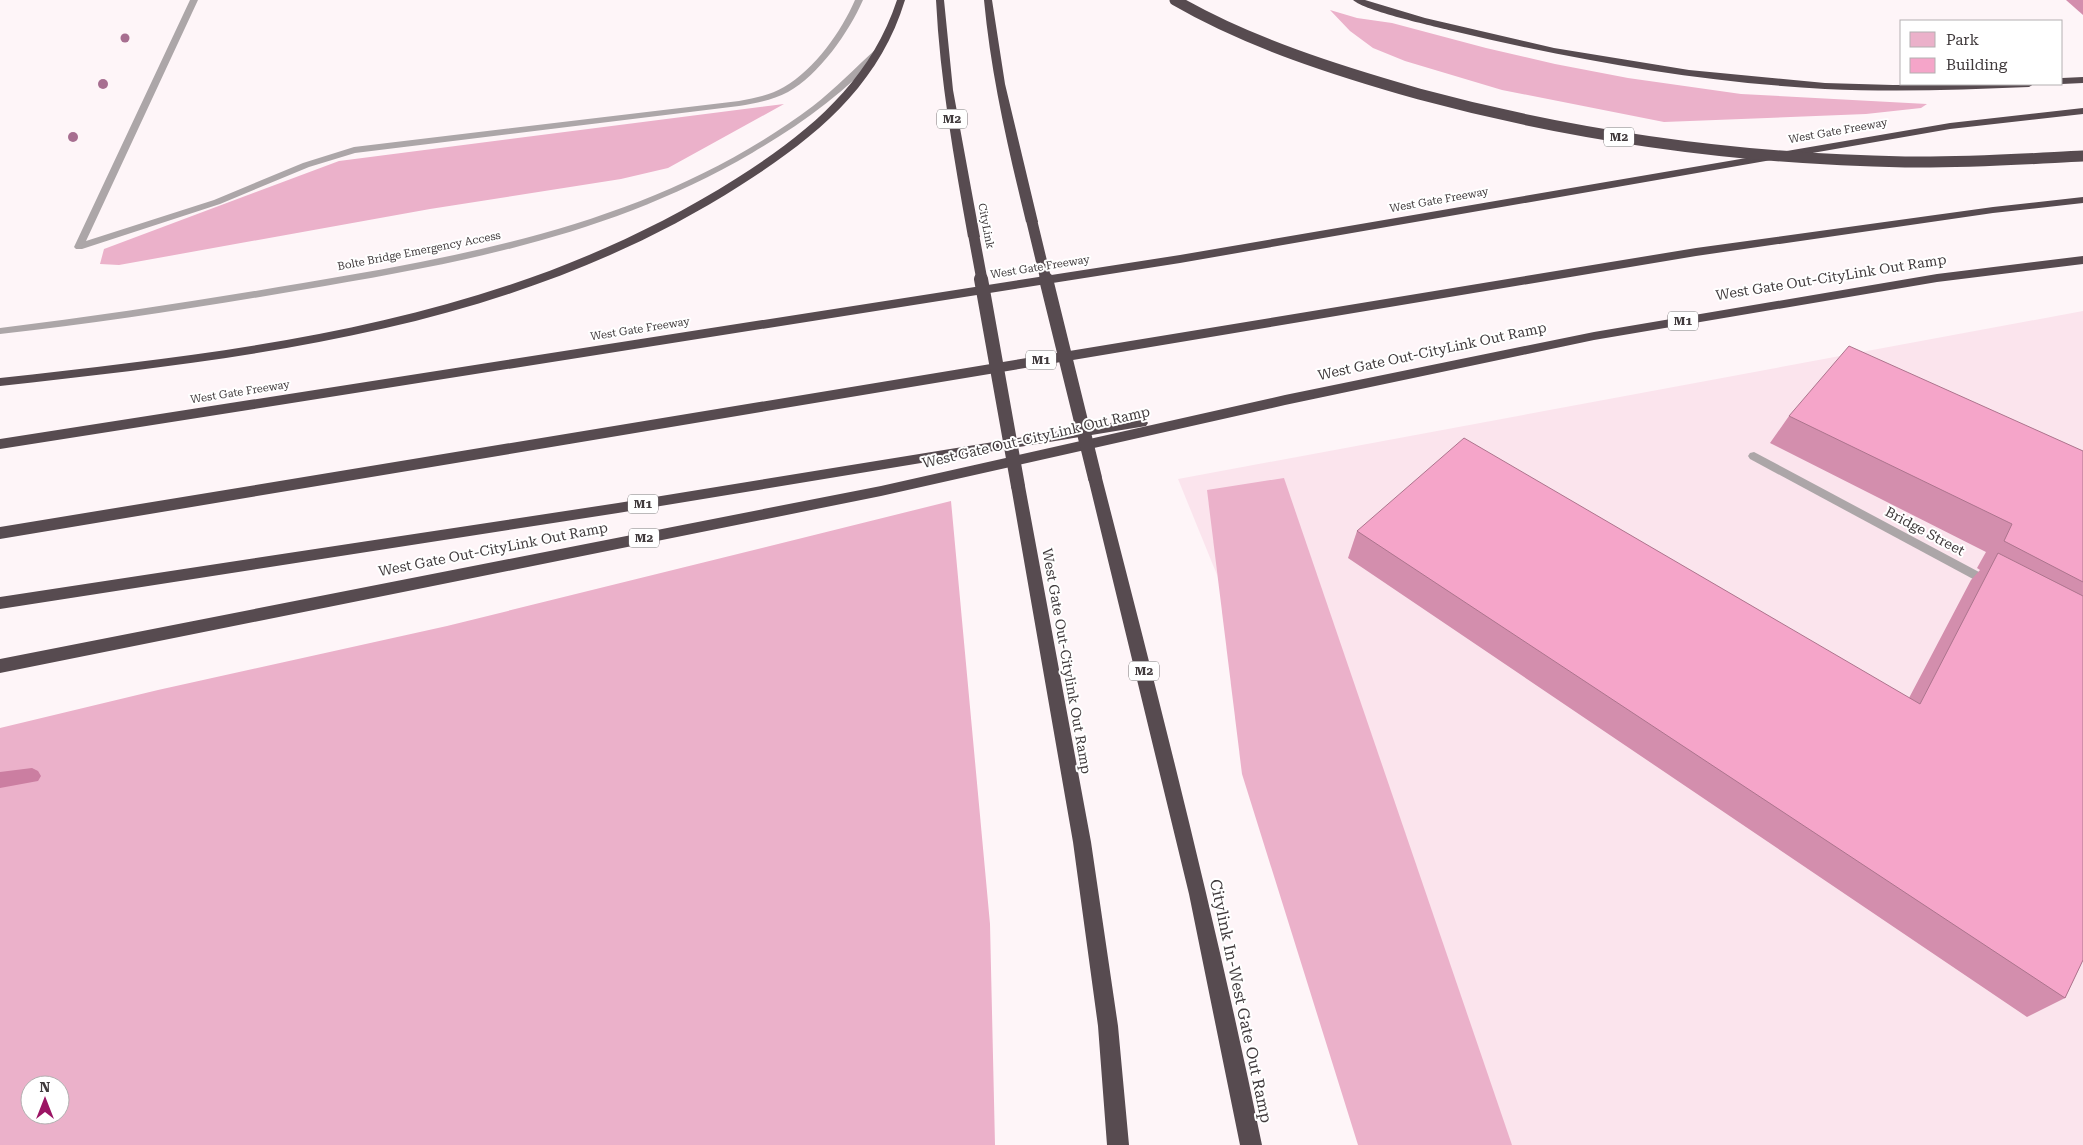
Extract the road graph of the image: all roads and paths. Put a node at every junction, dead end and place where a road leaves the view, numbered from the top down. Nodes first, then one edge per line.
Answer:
1 (194, 0) edge
2 (859, 0) edge
3 (901, 0) edge
4 (940, 0) edge
5 (988, 0) edge
6 (1176, 0) edge
7 (1357, 0) edge
8 (881, 48) junction
9 (2083, 80) edge
10 (2063, 81) edge
11 (1983, 85) edge
12 (2080, 111) edge
13 (2083, 156) edge
14 (2083, 200) edge
15 (2083, 260) edge
16 (0, 331) edge
17 (0, 382) edge
18 (1285, 400) junction
19 (0, 444) edge
20 (1754, 456) dead end
21 (1018, 486) joint
22 (0, 532) edge
23 (2005, 591) edge
24 (0, 603) edge
25 (0, 666) edge
26 (1118, 1145) edge
27 (1251, 1145) edge

1 - 2 lane
3 - 8 highway
4 - 21 highway, CityLink / M2, bridge
5 - 27 highway, Citylink In-West Gate Out Ramp / M2, bridge
6 - 13 highway, M2, bridge
7 - 11 highway
8 - 16 lane, Bolte Bridge Emergency Access
8 - 17 highway
9 - 10 highway
12 - 19 highway, West Gate Freeway
14 - 22 highway, M1
15 - 18 highway, West Gate Out-CityLink Out Ramp / M1
18 - 24 highway, M1
18 - 25 highway, West Gate Out-CityLink Out Ramp / M2
20 - 23 lane, Bridge Street
21 - 26 highway, West Gate Out-Citylink Out Ramp / M2

